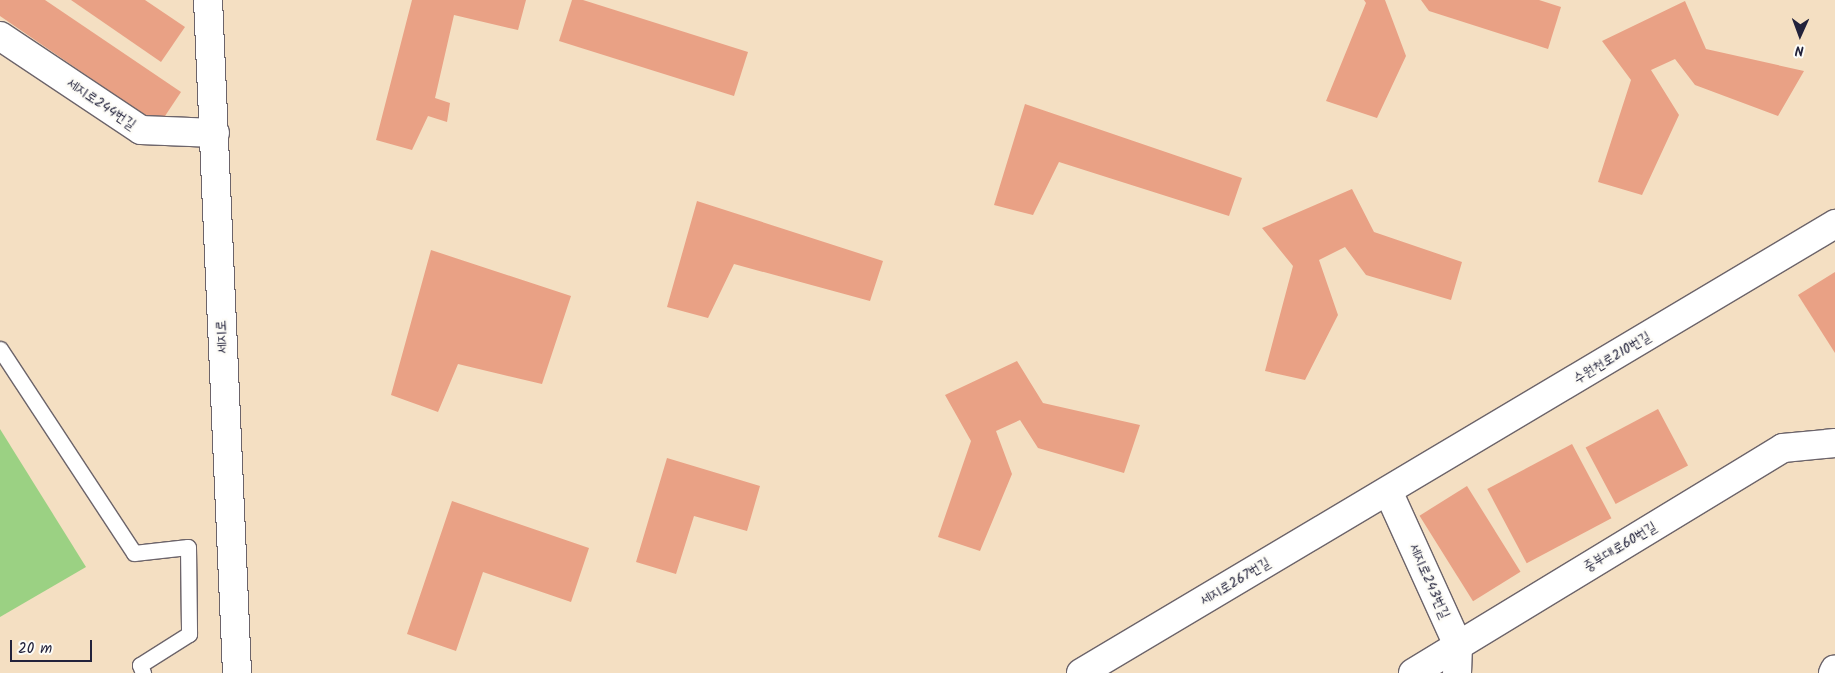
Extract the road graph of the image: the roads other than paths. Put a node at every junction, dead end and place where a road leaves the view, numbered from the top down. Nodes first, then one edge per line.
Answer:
1 (208, 0) edge
2 (0, 36) edge
3 (215, 133) junction
4 (1835, 224) edge
5 (0, 349) edge
6 (1835, 442) edge
7 (1388, 491) junction
8 (1458, 644) junction
9 (1835, 669) edge
10 (143, 673) edge
11 (237, 673) edge
12 (1081, 673) edge
13 (1413, 673) edge
14 (1457, 673) edge
15 (1833, 673) edge

1 - 3 street, 세지로
2 - 3 street, 세지로244번길
3 - 11 street, 세지로
4 - 7 street, 수원천로210번길
5 - 10 lane
6 - 8 street, 중부대로60번길
7 - 8 street, 세지로243번길
7 - 12 street, 세지로267번길
8 - 13 street, 중부대로60번길
8 - 14 street, 세지로243번길
9 - 15 street

